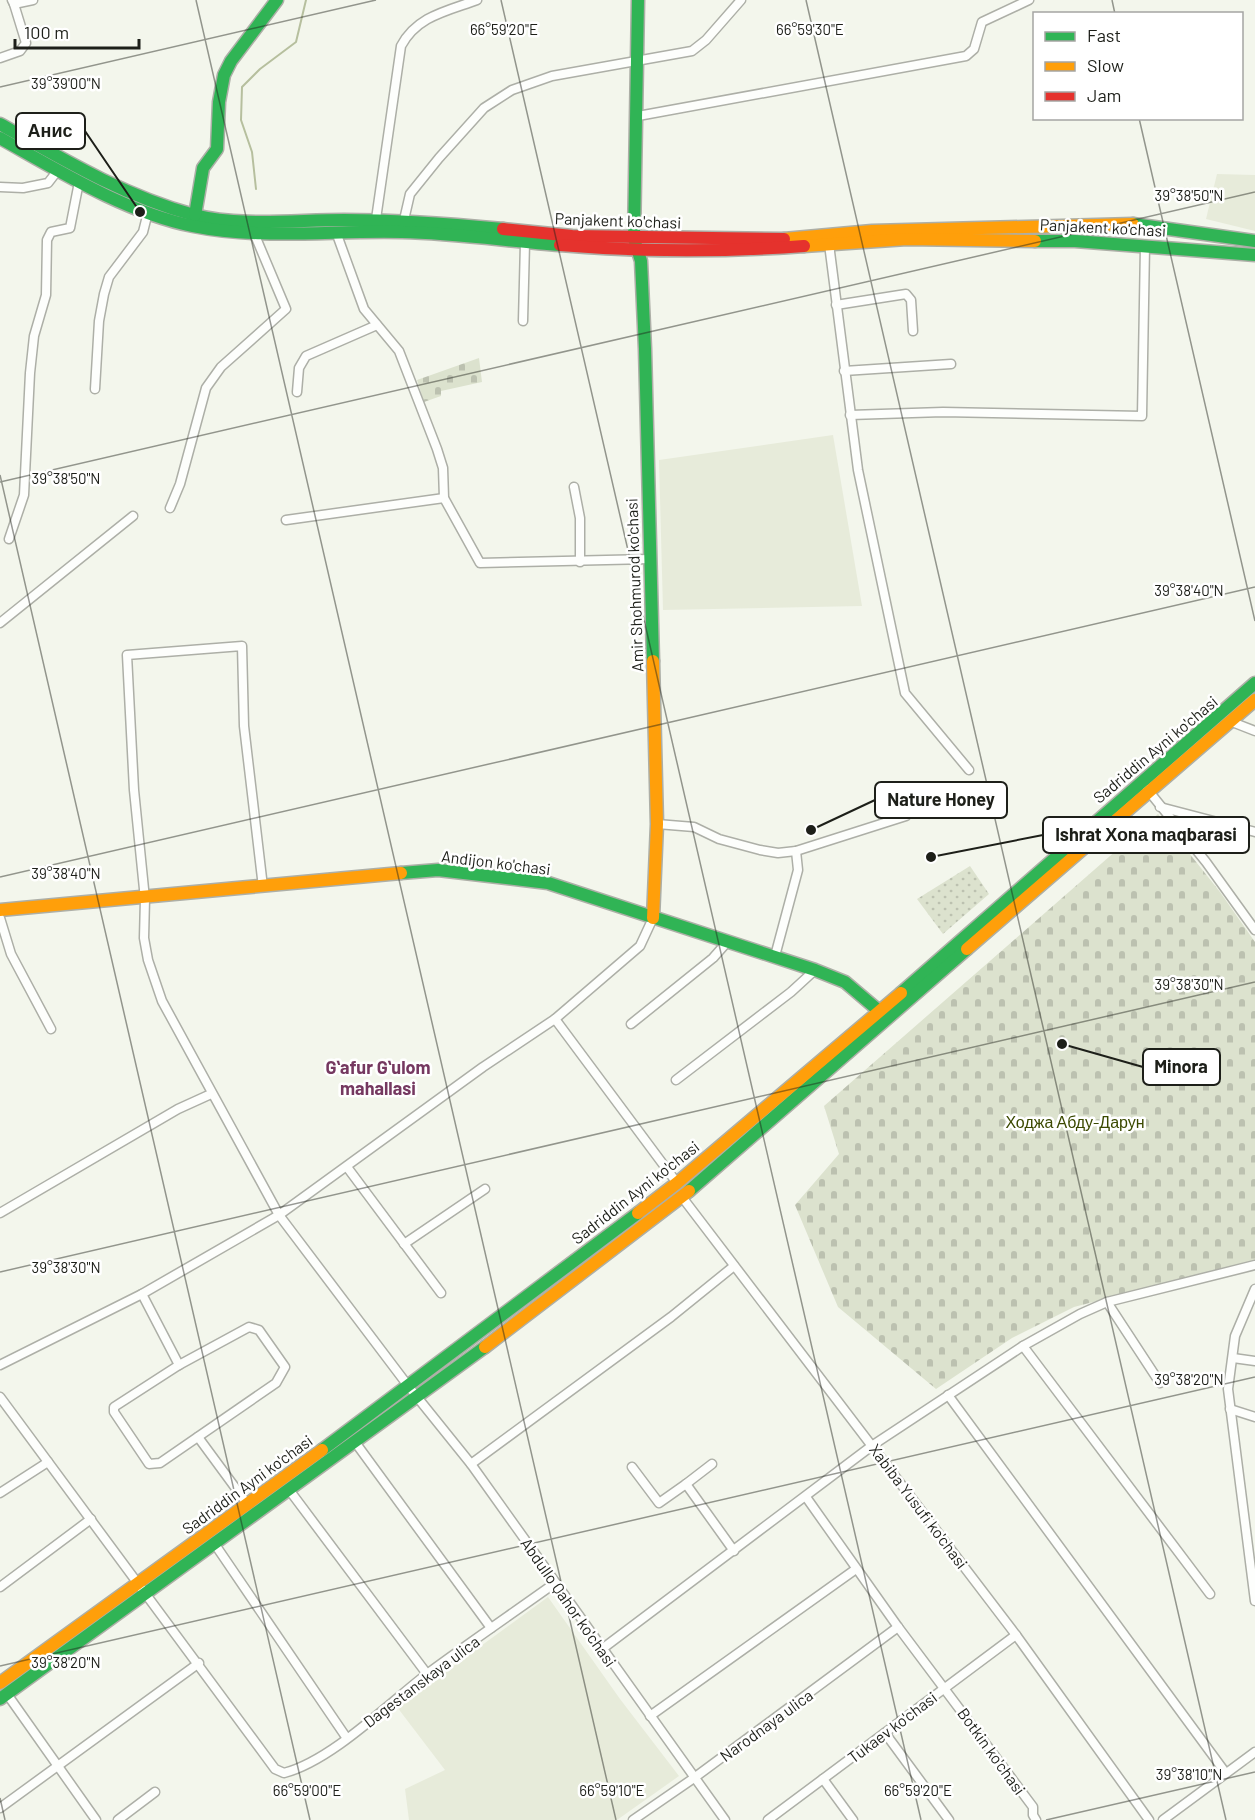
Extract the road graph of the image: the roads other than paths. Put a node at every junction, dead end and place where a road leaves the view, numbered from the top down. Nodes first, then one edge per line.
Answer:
1 (33, 0) edge
2 (276, 0) edge
3 (477, 0) edge
4 (638, 0) edge
5 (741, 0) edge
6 (1029, 0) edge
7 (13, 2) edge
8 (0, 58) edge
9 (639, 62) junction
10 (638, 116) junction
11 (0, 124) edge
12 (0, 138) edge
13 (57, 171) junction
14 (79, 182) junction
15 (0, 187) edge
16 (148, 212) junction
17 (195, 215) junction
18 (376, 219) junction
19 (404, 220) junction
20 (1187, 229) junction
21 (336, 232) junction
22 (254, 233) junction
23 (1255, 241) edge
24 (525, 243) junction
25 (829, 244) junction
26 (636, 245) junction
27 (1145, 246) junction
28 (1185, 248) junction
29 (1255, 255) edge
30 (837, 305) junction
31 (523, 321) dead end
32 (377, 325) junction
33 (912, 331) dead end
34 (951, 364) dead end
35 (844, 371) junction
36 (95, 388) dead end
37 (297, 392) dead end
38 (850, 415) junction
39 (574, 487) dead end
40 (444, 498) junction
41 (170, 508) dead end
42 (133, 516) dead end
43 (286, 520) dead end
44 (9, 539) dead end
45 (650, 560) junction
46 (580, 562) junction
47 (0, 623) edge
48 (1255, 683) edge
49 (1255, 700) edge
50 (1232, 722) junction
51 (1255, 731) edge
52 (969, 770) dead end
53 (1145, 787) junction
54 (1159, 806) junction
55 (906, 816) dead end
56 (657, 824) junction
57 (1255, 832) edge
58 (796, 851) junction
59 (263, 887) junction
60 (145, 899) junction
61 (0, 910) edge
62 (0, 918) edge
63 (654, 918) junction
64 (1255, 930) edge
65 (728, 941) junction
66 (775, 957) junction
67 (815, 970) junction
68 (884, 1015) junction
69 (555, 1020) junction
70 (631, 1024) dead end
71 (51, 1029) dead end
72 (676, 1080) dead end
73 (211, 1094) junction
74 (347, 1167) junction
75 (677, 1183) junction
76 (485, 1189) dead end
77 (682, 1197) junction
78 (0, 1213) edge
79 (279, 1215) junction
80 (404, 1244) junction
81 (1255, 1265) edge
82 (734, 1266) junction
83 (1255, 1289) edge
84 (441, 1293) dead end
85 (142, 1294) junction
86 (1107, 1302) junction
87 (1023, 1346) junction
88 (1233, 1358) junction
89 (1255, 1361) edge
90 (0, 1365) edge
91 (180, 1365) junction
92 (1160, 1383) dead end
93 (409, 1387) junction
94 (948, 1395) junction
95 (0, 1397) edge
96 (419, 1397) junction
97 (1230, 1409) junction
98 (1255, 1417) edge
99 (198, 1437) junction
100 (355, 1442) junction
101 (873, 1445) junction
102 (48, 1462) junction
103 (471, 1464) junction
104 (712, 1464) dead end
105 (632, 1467) dead end
106 (686, 1484) junction
107 (290, 1491) junction
108 (0, 1493) edge
109 (806, 1497) junction
110 (248, 1505) junction
111 (91, 1519) junction
112 (214, 1543) junction
113 (734, 1551) junction
114 (856, 1569) junction
115 (555, 1583) junction
116 (0, 1587) edge
117 (142, 1588) junction
118 (1210, 1594) dead end
119 (1255, 1601) edge
120 (898, 1627) junction
121 (491, 1628) junction
122 (1016, 1635) junction
123 (602, 1649) junction
124 (198, 1664) junction
125 (427, 1674) junction
126 (945, 1688) junction
127 (2, 1690) edge
128 (650, 1716) junction
129 (885, 1732) junction
130 (346, 1737) junction
131 (1255, 1752) edge
132 (57, 1767) junction
133 (1225, 1772) junction
134 (694, 1779) junction
135 (823, 1779) junction
136 (155, 1792) dead end
137 (0, 1808) edge
138 (1032, 1818) edge
139 (96, 1820) edge
140 (118, 1820) edge
141 (633, 1820) edge
142 (725, 1820) edge
143 (768, 1820) edge
144 (854, 1820) edge
145 (949, 1820) edge
146 (1149, 1820) edge
147 (1163, 1820) edge

1 - 7 street
2 - 17 main road
3 - 18 street
4 - 9 main road, Amir Shohmurod ko'chasi
5 - 9 street
6 - 10 street
7 - 8 street
9 - 10 main road, Amir Shohmurod ko'chasi
9 - 19 street
10 - 26 main road, Amir Shohmurod ko'chasi
11 - 17 main road, Panjakent ko'chasi
12 - 13 main road, Panjakent ko'chasi
13 - 14 main road, Panjakent ko'chasi
13 - 15 street
14 - 16 main road, Panjakent ko'chasi
14 - 44 street
16 - 22 main road, Panjakent ko'chasi
16 - 36 street
17 - 18 main road, Panjakent ko'chasi
18 - 19 main road, Panjakent ko'chasi
19 - 26 main road, Panjakent ko'chasi
20 - 23 main road, Panjakent ko'chasi
20 - 26 main road, Panjakent ko'chasi
20 - 28 main road
21 - 22 main road, Panjakent ko'chasi
21 - 24 main road, Panjakent ko'chasi
21 - 32 street
22 - 41 street
24 - 26 main road, Panjakent ko'chasi
24 - 31 street
25 - 26 main road, Panjakent ko'chasi
25 - 27 main road, Panjakent ko'chasi
25 - 30 street
26 - 45 main road, Amir Shohmurod ko'chasi
27 - 28 main road, Panjakent ko'chasi
27 - 38 street
28 - 29 main road, Panjakent ko'chasi
30 - 33 street
30 - 35 street
32 - 37 street
32 - 40 street
34 - 35 street
35 - 38 street
38 - 52 street
39 - 46 street
40 - 43 street
40 - 46 street
42 - 47 street
45 - 46 street
45 - 56 main road, Amir Shohmurod ko'chasi
48 - 53 main road, Sadriddin Ayni ko'chasi
49 - 50 main road, Sadriddin Ayni ko'chasi
50 - 51 street
50 - 53 main road, Sadriddin Ayni ko'chasi
53 - 54 street
53 - 68 main road, Sadriddin Ayni ko'chasi
54 - 57 street
54 - 64 street
55 - 58 street
56 - 58 street
56 - 63 main road, Amir Shohmurod ko'chasi
58 - 66 street
59 - 60 main road, Andijon ko'chasi
59 - 60 street, Abdullo Qahor ko'chasi
59 - 63 main road, Andijon ko'chasi
60 - 61 main road, Andijon ko'chasi
60 - 73 street, Abdullo Qahor ko'chasi
62 - 71 street
63 - 65 main road, Andijon ko'chasi
63 - 69 street
65 - 66 main road, Andijon ko'chasi
65 - 70 street
66 - 67 main road, Andijon ko'chasi
67 - 68 main road, Andijon ko'chasi
67 - 72 street
68 - 75 main road, Sadriddin Ayni ko'chasi
68 - 77 main road, Sadriddin Ayni ko'chasi
69 - 74 street
69 - 75 street
73 - 78 street
73 - 79 street, Abdullo Qahor ko'chasi
74 - 79 street
74 - 80 street
75 - 93 main road, Sadriddin Ayni ko'chasi
76 - 80 street
77 - 82 street, Xabiba Yusufi ko'chasi
77 - 96 main road, Sadriddin Ayni ko'chasi
79 - 85 street
79 - 93 street, Abdullo Qahor ko'chasi
80 - 84 street
81 - 86 street
82 - 101 street, Xabiba Yusufi ko'chasi
82 - 103 street
83 - 88 street
85 - 90 street
85 - 91 street
86 - 87 street
86 - 92 street
87 - 94 street
87 - 118 street
88 - 89 street
88 - 97 street
91 - 99 street
91 - 99 street
93 - 96 street, Abdullo Qahor ko'chasi
93 - 110 main road, Sadriddin Ayni ko'chasi
94 - 101 street
94 - 133 street
95 - 102 street
96 - 100 main road, Sadriddin Ayni ko'chasi
96 - 103 street, Abdullo Qahor ko'chasi
97 - 98 street
97 - 119 street
99 - 110 street
100 - 107 main road, Sadriddin Ayni ko'chasi
100 - 121 street
101 - 109 street
101 - 122 street, Xabiba Yusufi ko'chasi
102 - 108 street
102 - 111 street
103 - 115 street, Abdullo Qahor ko'chasi
104 - 106 street
105 - 106 street
106 - 113 street
107 - 112 main road, Sadriddin Ayni ko'chasi
107 - 125 street
109 - 113 street
109 - 114 street, Botkin ko'chasi
110 - 117 main road, Sadriddin Ayni ko'chasi
111 - 116 street
111 - 117 street
112 - 117 main road, Sadriddin Ayni ko'chasi
112 - 130 street
113 - 123 street
114 - 120 street, Botkin ko'chasi
114 - 128 street
115 - 121 street, Dagestanskaya ulica
115 - 123 street, Abdullo Qahor ko'chasi
117 - 124 street
117 - 127 main road, Sadriddin Ayni ko'chasi
120 - 126 street, Botkin ko'chasi
120 - 134 street, Narodnaya ulica
121 - 125 street, Dagestanskaya ulica
122 - 126 street, Tukaev ko'chasi
122 - 146 street, Xabiba Yusufi ko'chasi
123 - 128 street, Abdullo Qahor ko'chasi
124 - 130 street, Dagestanskaya ulica
124 - 132 street
125 - 130 street, Dagestanskaya ulica
126 - 129 street, Tukaev ko'chasi
126 - 138 street, Botkin ko'chasi
127 - 132 street
128 - 134 street, Abdullo Qahor ko'chasi
129 - 135 street, Tukaev ko'chasi
129 - 145 street
131 - 133 street
132 - 137 street
132 - 139 street
133 - 147 street
134 - 141 street, Narodnaya ulica
134 - 142 street, Abdullo Qahor ko'chasi
135 - 143 street, Tukaev ko'chasi
135 - 144 street
136 - 140 street

